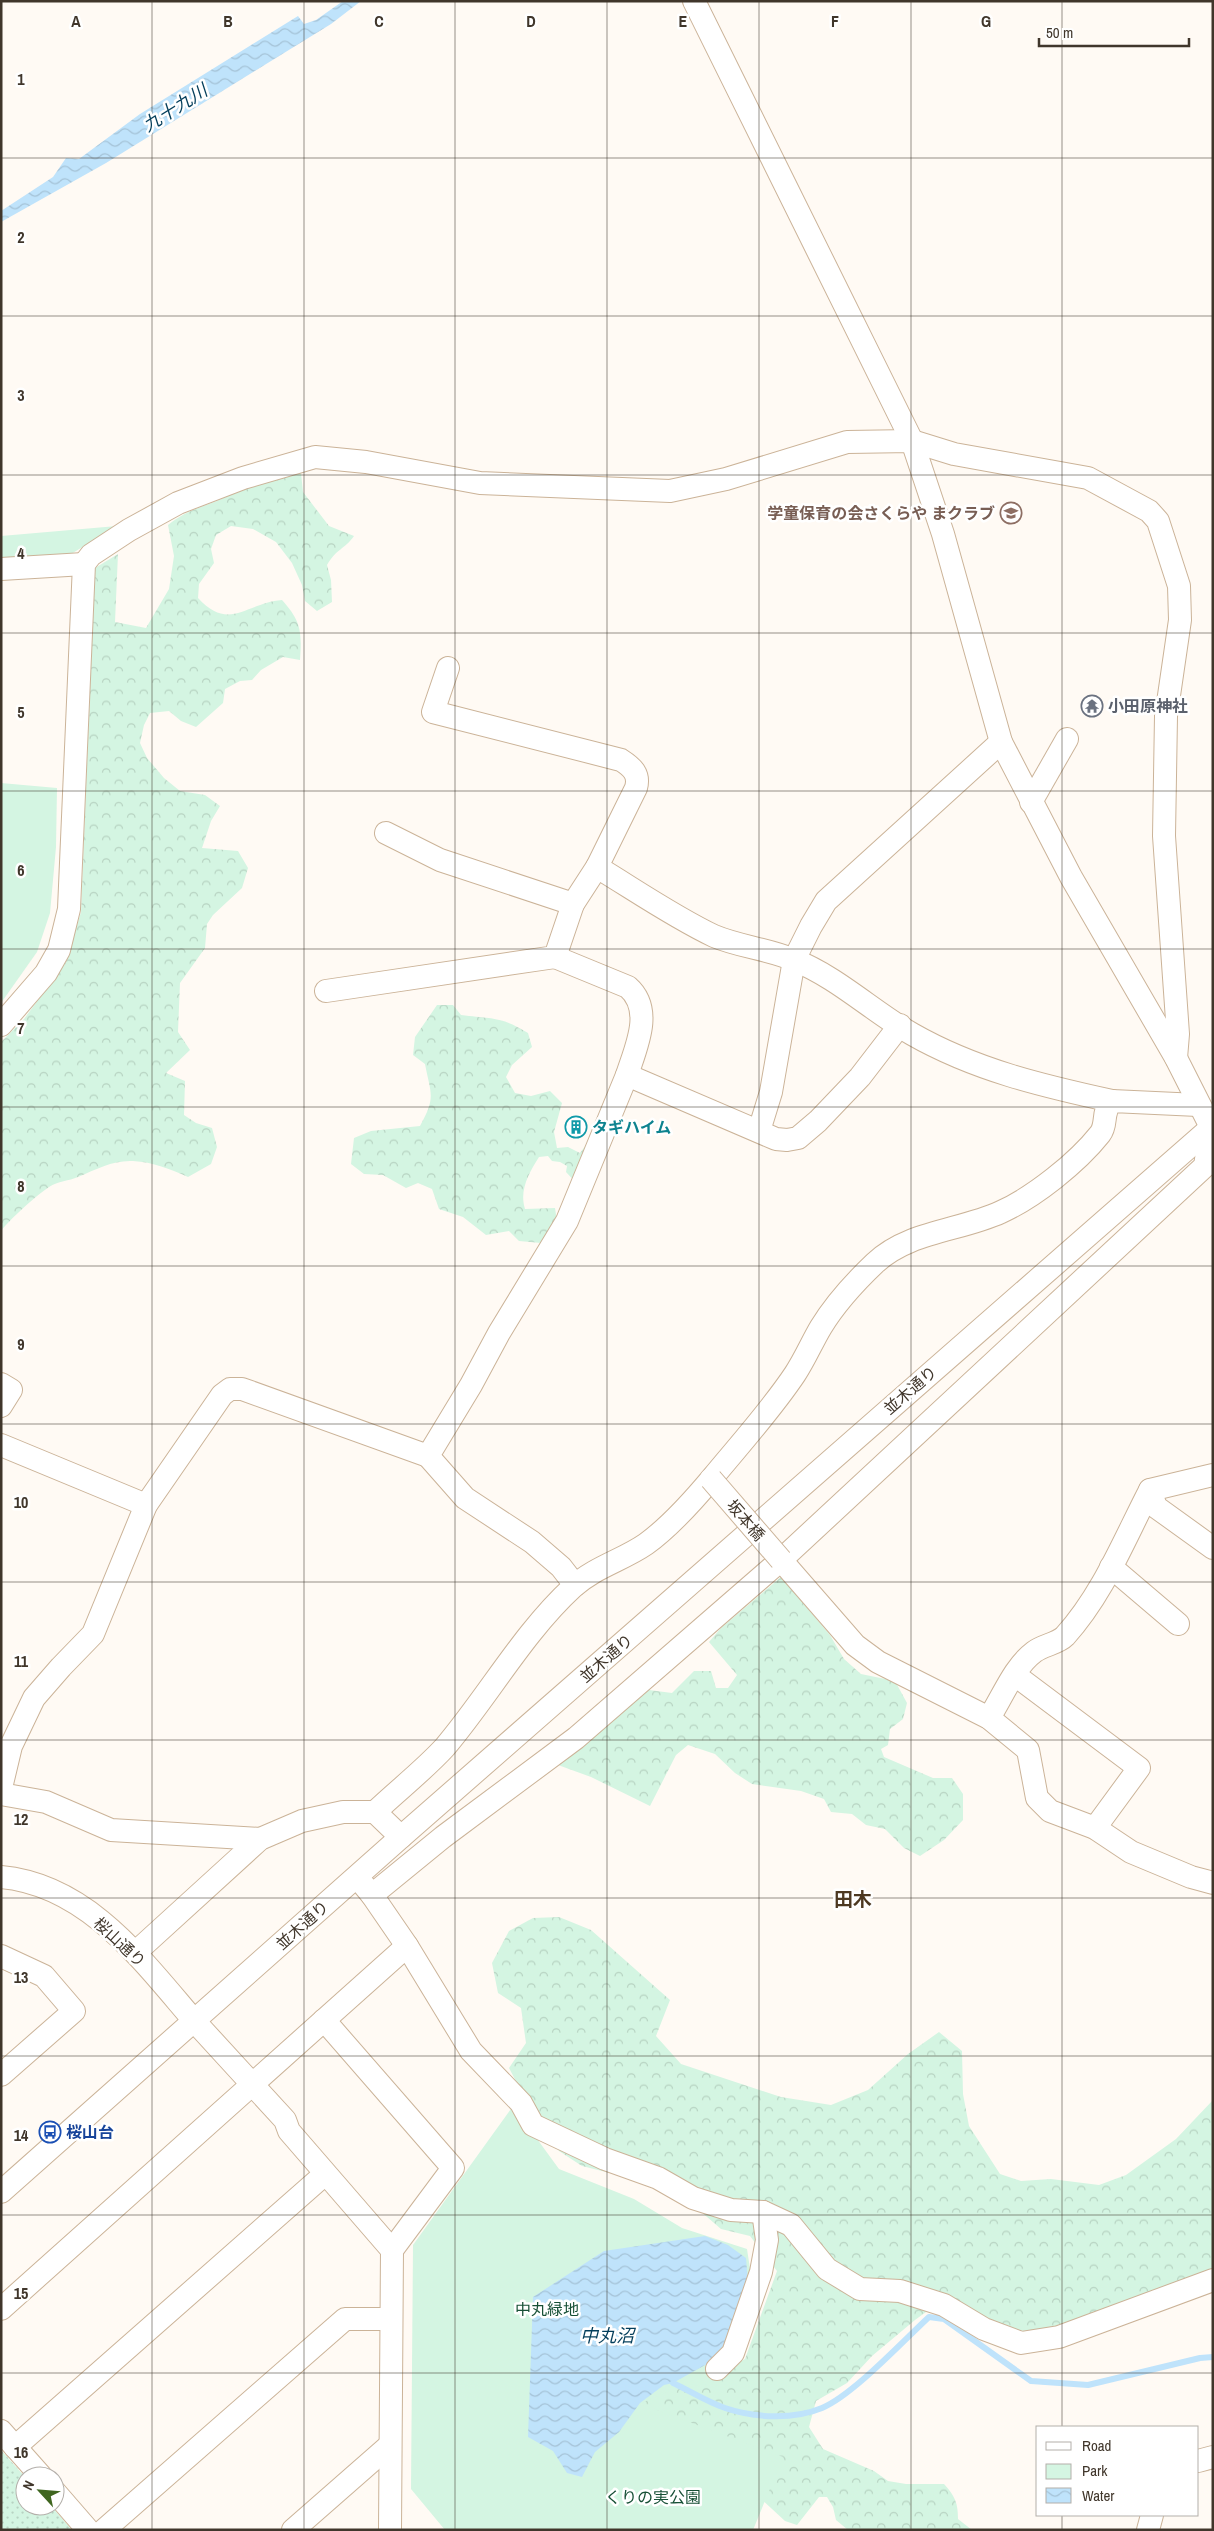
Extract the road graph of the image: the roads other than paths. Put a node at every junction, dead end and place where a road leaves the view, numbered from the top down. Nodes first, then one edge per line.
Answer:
1 (694, 1) edge
2 (912, 441) junction
3 (84, 564) junction
4 (1, 569) edge
5 (448, 668) dead end
6 (1067, 739) dead end
7 (1001, 742) junction
8 (1031, 802) junction
9 (386, 832) dead end
10 (597, 867) junction
11 (573, 904) junction
12 (555, 957) junction
13 (794, 960) junction
14 (326, 991) dead end
15 (1, 1025) edge
16 (900, 1026) junction
17 (1176, 1058) junction
18 (628, 1075) junction
19 (1112, 1101) junction
20 (1198, 1104) junction
21 (1212, 1128) edge
22 (759, 1131) junction
23 (1, 1384) edge
24 (1, 1406) edge
25 (1, 1445) edge
26 (428, 1456) junction
27 (1213, 1475) edge
28 (711, 1479) junction
29 (1150, 1490) junction
30 (146, 1505) junction
31 (1213, 1548) edge
32 (781, 1560) junction
33 (1111, 1567) junction
34 (575, 1585) junction
35 (1178, 1624) dead end
36 (1015, 1675) junction
37 (989, 1718) junction
38 (1, 1788) edge
39 (1, 1794) edge
40 (375, 1812) junction
41 (1095, 1828) junction
42 (401, 1837) junction
43 (260, 1839) junction
44 (1, 1877) edge
45 (356, 1877) junction
46 (1213, 1883) edge
47 (372, 1894) junction
48 (408, 1946) junction
49 (136, 1952) junction
50 (1, 1956) edge
51 (324, 2020) junction
52 (195, 2021) junction
53 (1, 2075) edge
54 (252, 2086) junction
55 (325, 2174) junction
56 (1, 2192) edge
57 (763, 2212) junction
58 (392, 2250) junction
59 (1213, 2280) edge
60 (1, 2309) edge
61 (390, 2319) junction
62 (717, 2369) dead end
63 (8, 2439) edge
64 (390, 2445) junction
65 (1213, 2457) edge
66 (1199, 2461) edge
67 (32, 2466) edge
68 (65, 2504) edge
69 (1152, 2516) edge
70 (88, 2530) edge
71 (104, 2530) edge
72 (293, 2530) edge
73 (390, 2530) edge
74 (1148, 2530) edge

1 - 2 street
2 - 3 street
2 - 7 street
2 - 17 street
3 - 4 street
3 - 15 street
5 - 10 street
6 - 8 street
7 - 8 street
7 - 13 street
8 - 17 street
9 - 11 street
10 - 11 street
10 - 13 street
11 - 12 street
12 - 14 street
12 - 18 street
13 - 16 street
13 - 22 street
16 - 19 street
16 - 22 street
17 - 20 street
18 - 22 street
18 - 26 street
19 - 20 street
19 - 28 street
20 - 21 street
21 - 32 street
21 - 42 street, 並木通り
23 - 24 street
25 - 30 street
26 - 30 street
26 - 34 street
27 - 29 street
28 - 32 street, 坂本橋, bridge
28 - 34 street
29 - 31 street
29 - 33 street
30 - 38 street
32 - 37 street, 坂本橋
32 - 47 street
33 - 35 street
33 - 36 street
34 - 40 street
36 - 37 street
36 - 41 street
37 - 41 street, 坂本橋
39 - 43 street
40 - 42 street
40 - 43 street
41 - 46 street, 坂本橋
42 - 45 street, 並木通り
43 - 49 street
44 - 49 street, 桜山通り
45 - 47 street
45 - 52 street, 並木通り
47 - 48 street
48 - 51 street
48 - 57 street
49 - 52 street, 桜山通り
50 - 53 street
51 - 54 street
51 - 58 street
52 - 54 street, 桜山通り
52 - 56 street, 並木通り
54 - 55 street, 桜山通り
54 - 60 street
55 - 58 street, 桜山通り
55 - 63 street
57 - 59 street
57 - 62 street
58 - 61 street
61 - 64 street
61 - 71 street
63 - 67 street
64 - 72 street
64 - 73 street
65 - 66 street
68 - 70 street
69 - 74 street

